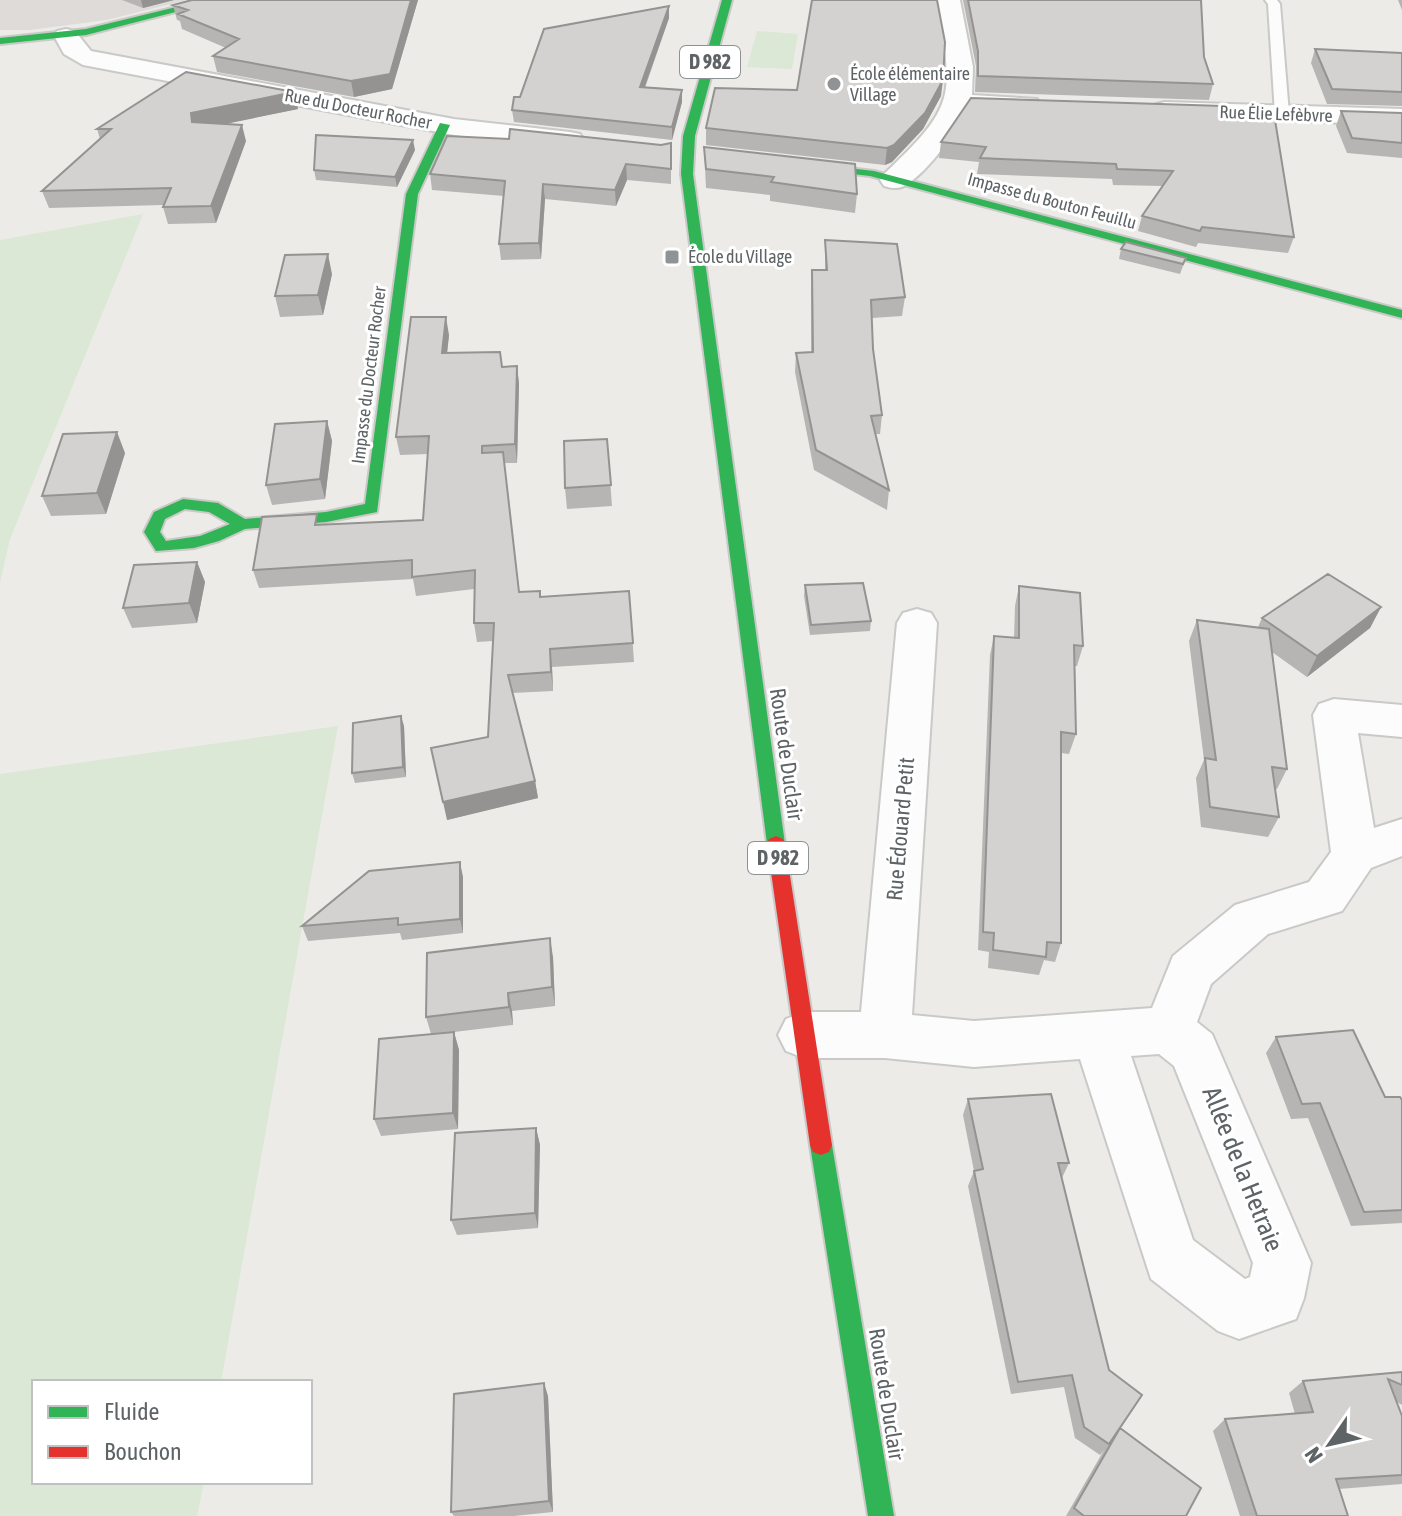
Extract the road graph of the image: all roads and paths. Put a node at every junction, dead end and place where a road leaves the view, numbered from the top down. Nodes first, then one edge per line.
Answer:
1 (217, 0) edge
2 (727, 0) edge
3 (948, 0) edge
4 (1271, 0) edge
5 (66, 36) junction
6 (0, 41) edge
7 (958, 102) junction
8 (1053, 106) edge
9 (1133, 109) edge
10 (1282, 114) junction
11 (1402, 117) edge
12 (444, 125) junction
13 (600, 143) edge
14 (778, 164) edge
15 (894, 180) junction
16 (1402, 314) edge
17 (242, 524) dead end
18 (917, 623) dead end
19 (1402, 721) edge
20 (1402, 837) edge
21 (1355, 855) junction
22 (1169, 1030) junction
23 (804, 1035) junction
24 (885, 1035) junction
25 (1098, 1035) junction
26 (881, 1516) edge

1 - 5 main road
2 - 23 main road, Route de Duclair / D 982
3 - 7 street
4 - 10 lane
5 - 6 main road
5 - 12 street, Rue du Docteur Rocher
7 - 8 street
7 - 15 street
9 - 10 street, Rue Élie Lefèbvre
10 - 11 street, Rue Élie Lefèbvre
12 - 13 street, Rue du Docteur Rocher
12 - 17 main road, Impasse du Docteur Rocher
14 - 15 main road, Impasse du Bouton Feuillu
15 - 16 main road, Impasse du Bouton Feuillu
18 - 24 street, Rue Édouard Petit
19 - 21 street
20 - 21 street
21 - 22 street
22 - 25 street
22 - 25 street, Allée de la Hetraie
23 - 24 street
23 - 26 main road, Route de Duclair / D 982
24 - 25 street

